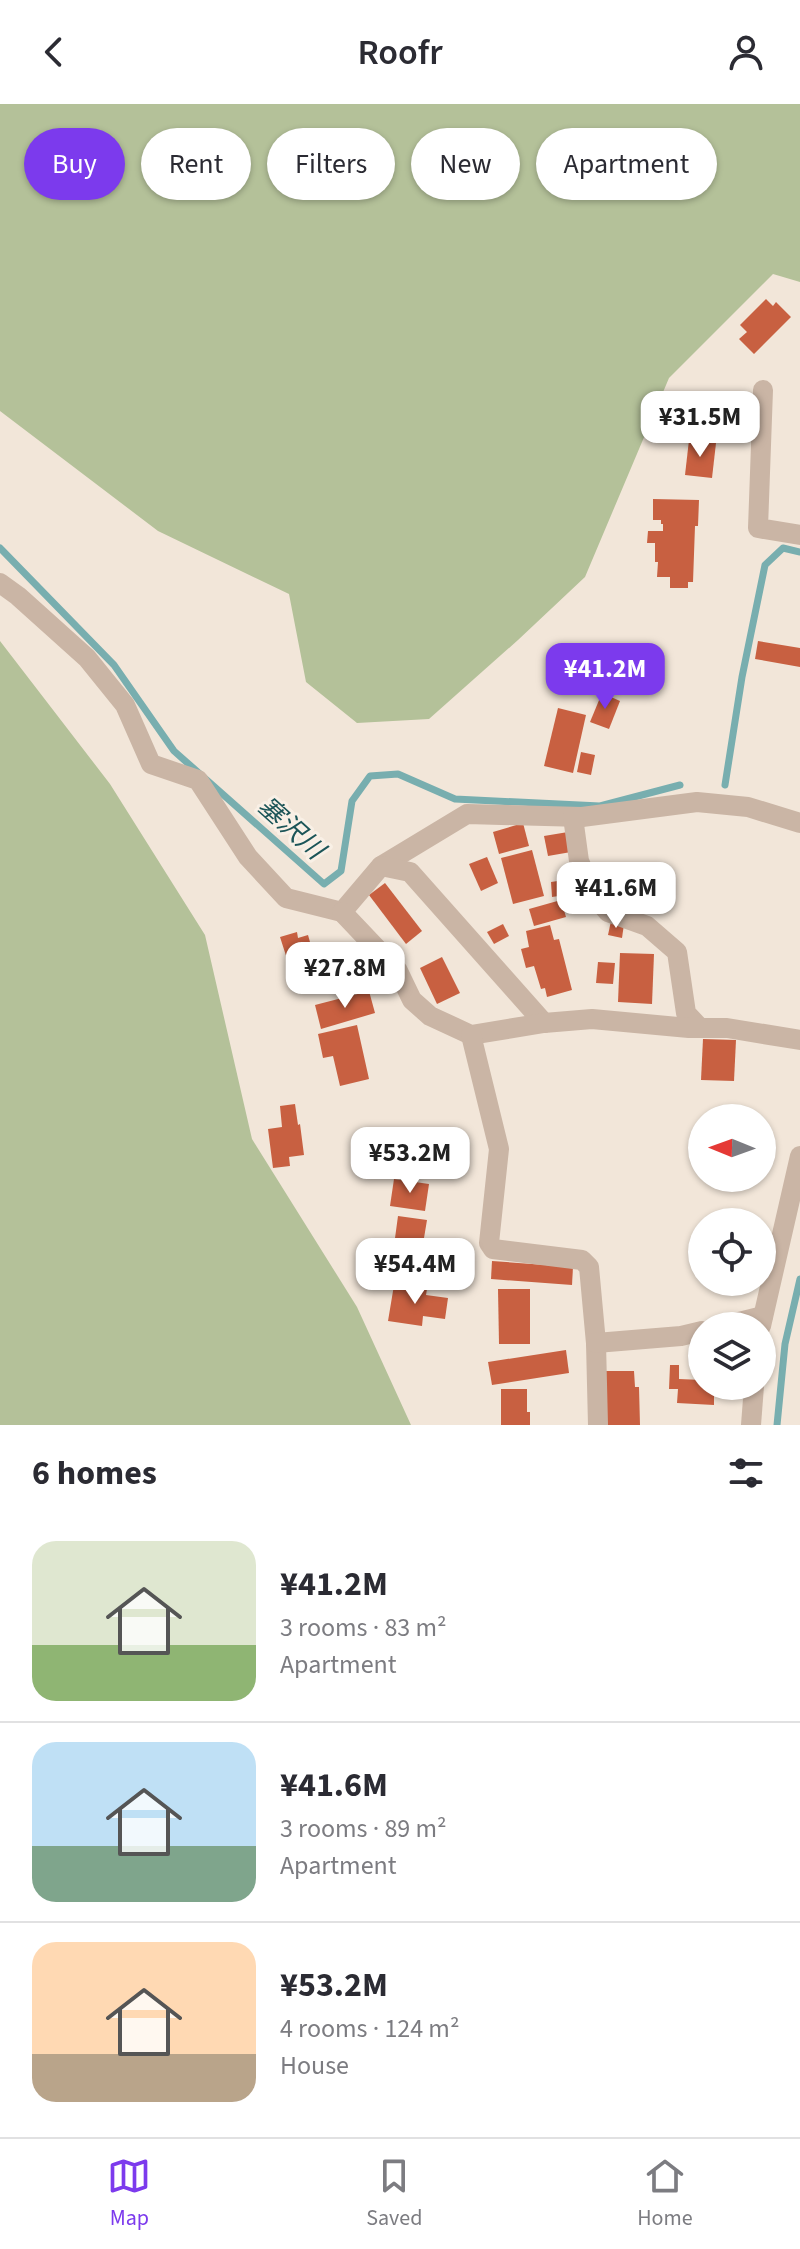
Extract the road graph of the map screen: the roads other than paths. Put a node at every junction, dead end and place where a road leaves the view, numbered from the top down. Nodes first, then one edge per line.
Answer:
1 (763, 390) dead end
2 (800, 535) edge
3 (0, 583) edge
4 (573, 817) junction
5 (800, 823) edge
6 (381, 866) junction
7 (342, 912) junction
8 (544, 1023) junction
9 (700, 1028) junction
10 (471, 1035) junction
11 (800, 1040) edge
12 (800, 1156) edge
13 (764, 1312) edge
14 (688, 1334) edge
15 (596, 1343) junction
16 (753, 1400) edge
17 (598, 1425) edge
18 (751, 1425) edge

1 - 2 street
3 - 7 street
4 - 5 street
4 - 6 street
4 - 9 street
6 - 7 street
6 - 8 street
7 - 10 street
8 - 9 street
8 - 10 street
9 - 11 street
10 - 15 street
12 - 13 street
14 - 15 street
15 - 17 street
16 - 18 street

